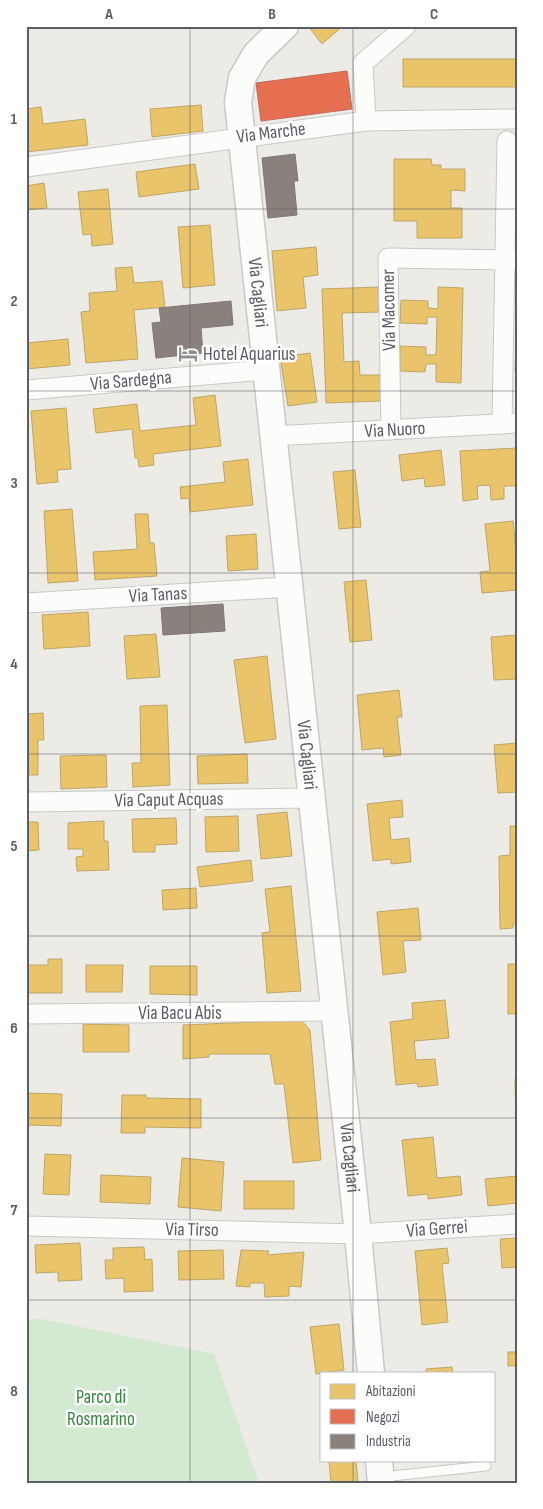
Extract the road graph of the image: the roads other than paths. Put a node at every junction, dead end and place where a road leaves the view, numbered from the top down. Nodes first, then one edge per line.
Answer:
1 (285, 26) edge
2 (406, 26) edge
3 (517, 119) edge
4 (366, 121) junction
5 (242, 137) junction
6 (507, 141) dead end
7 (26, 167) edge
8 (510, 260) edge
9 (265, 370) junction
10 (26, 390) edge
11 (509, 423) edge
12 (391, 430) junction
13 (273, 436) junction
14 (289, 588) junction
15 (26, 603) edge
16 (312, 798) junction
17 (26, 802) edge
18 (334, 1012) junction
19 (26, 1014) edge
20 (517, 1224) edge
21 (26, 1226) edge
22 (358, 1234) junction
23 (371, 1372) edge
24 (486, 1466) dead end
25 (380, 1474) edge

1 - 5 street, Via Cagliari
2 - 4 street
3 - 4 street, Via Marche
4 - 5 street, Via Marche
5 - 7 street, Via Marche
5 - 9 street, Via Cagliari
6 - 8 street
8 - 11 street
8 - 12 street, Via Macomer
9 - 10 street, Via Sardegna
9 - 13 street, Via Cagliari
11 - 12 street, Via Nuoro
12 - 13 street, Via Nuoro
13 - 14 street, Via Cagliari
14 - 15 street, Via Tanas
14 - 16 street, Via Cagliari
16 - 17 street, Via Caput Acquas
16 - 18 street, Via Cagliari
18 - 19 street, Via Bacu Abis
18 - 22 street, Via Cagliari
20 - 22 street, Via Gerrei
21 - 22 street, Via Tirso
22 - 23 street, Via Cagliari
24 - 25 lane

